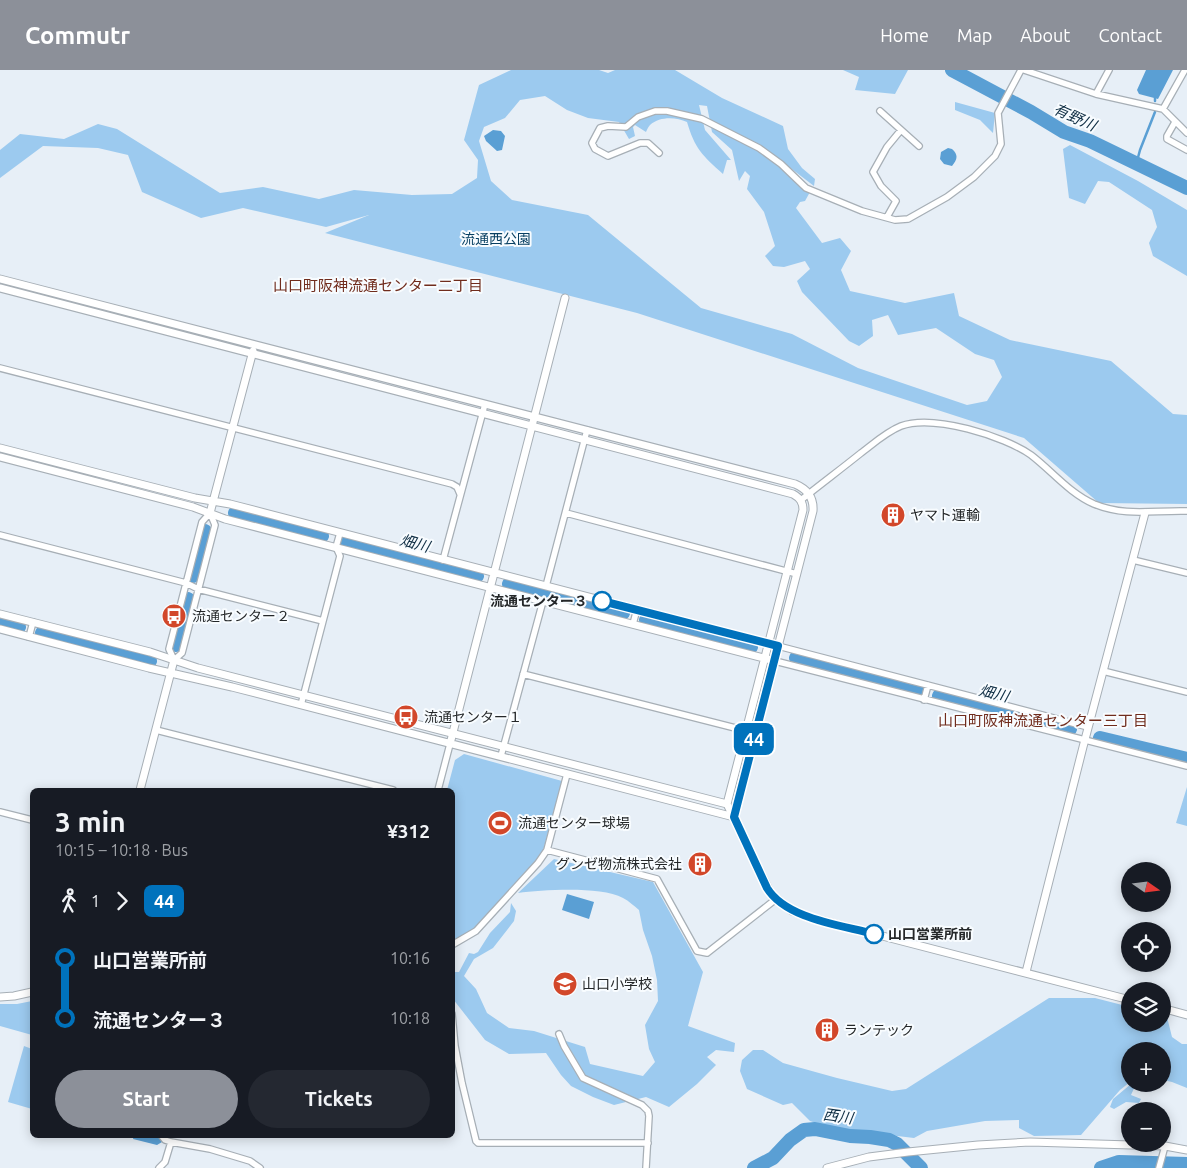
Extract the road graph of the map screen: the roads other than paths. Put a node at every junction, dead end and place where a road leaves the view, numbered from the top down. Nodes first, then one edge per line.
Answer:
1 (1023, 70) edge
2 (1109, 70) edge
3 (1186, 72) edge
4 (1096, 94) junction
5 (1163, 109) junction
6 (880, 111) dead end
7 (1175, 122) junction
8 (901, 130) junction
9 (1187, 133) edge
10 (918, 146) dead end
11 (1187, 150) edge
12 (659, 153) dead end
13 (887, 217) junction
14 (0, 279) edge
15 (0, 288) edge
16 (565, 298) dead end
17 (255, 345) junction
18 (252, 354) junction
19 (0, 368) edge
20 (485, 404) junction
21 (482, 414) junction
22 (534, 417) junction
23 (532, 426) junction
24 (233, 427) junction
25 (587, 430) junction
26 (584, 440) junction
27 (0, 448) edge
28 (29, 456) junction
29 (0, 457) edge
30 (26, 464) junction
31 (117, 478) junction
32 (115, 487) junction
33 (460, 494) junction
34 (809, 494) junction
35 (801, 500) junction
36 (214, 501) junction
37 (1187, 511) edge
38 (210, 513) junction
39 (566, 513) junction
40 (1145, 513) junction
41 (340, 533) junction
42 (0, 535) edge
43 (336, 548) junction
44 (443, 560) junction
45 (1133, 560) junction
46 (787, 571) junction
47 (494, 573) junction
48 (1187, 573) edge
49 (797, 574) junction
50 (186, 583) junction
51 (546, 586) junction
52 (491, 588) junction
53 (198, 589) junction
54 (543, 601) junction
55 (637, 609) junction
56 (0, 614) edge
57 (323, 621) junction
58 (33, 622) junction
59 (633, 624) junction
60 (0, 629) edge
61 (29, 637) junction
62 (768, 644) junction
63 (778, 646) junction
64 (764, 658) junction
65 (174, 660) junction
66 (774, 661) junction
67 (1103, 671) junction
68 (170, 672) junction
69 (523, 674) junction
70 (928, 685) junction
71 (1187, 692) edge
72 (304, 695) junction
73 (924, 700) junction
74 (301, 705) junction
75 (1088, 727) junction
76 (156, 730) junction
77 (746, 731) junction
78 (755, 733) junction
79 (453, 734) junction
80 (1085, 740) junction
81 (450, 744) junction
82 (504, 747) junction
83 (501, 756) junction
84 (1187, 766) edge
85 (567, 774) junction
86 (142, 788) edge
87 (385, 788) edge
88 (439, 788) edge
89 (727, 804) junction
90 (0, 812) edge
91 (734, 817) junction
92 (30, 820) edge
93 (547, 850) junction
94 (776, 899) junction
95 (455, 943) edge
96 (1026, 972) junction
97 (30, 992) edge
98 (0, 997) edge
99 (1121, 998) edge
100 (1171, 1011) edge
101 (1187, 1015) edge
102 (559, 1034) dead end
103 (455, 1038) edge
104 (163, 1138) edge
105 (171, 1142) junction
106 (648, 1143) junction
107 (1121, 1145) edge
108 (1171, 1147) edge
109 (1187, 1150) edge
110 (1163, 1152) edge
111 (160, 1168) edge
112 (260, 1168) edge
113 (646, 1168) edge
114 (827, 1168) edge
115 (1159, 1168) edge

1 - 4 street
1 - 13 street
2 - 4 street
3 - 5 street
4 - 5 street
5 - 7 street
6 - 8 street
7 - 9 street
7 - 11 street
8 - 10 street
8 - 13 street
12 - 13 street
14 - 17 street
15 - 18 street
16 - 22 street
17 - 18 street
17 - 20 street
18 - 21 street
18 - 24 street
19 - 24 street
20 - 21 street
20 - 22 street
21 - 23 street
21 - 33 street
22 - 23 street
22 - 25 street
23 - 26 street
23 - 47 street
24 - 33 street
24 - 36 street
25 - 26 street
25 - 34 street
26 - 35 street
26 - 39 street
27 - 28 street
28 - 30 street
28 - 31 street
29 - 30 street
30 - 32 street
31 - 32 street
31 - 36 street
32 - 38 street
33 - 44 street
34 - 35 street
34 - 40 street
34 - 49 street
35 - 46 street
36 - 38 street
36 - 41 street
37 - 40 street
38 - 43 street
38 - 50 street
38 - 53 street
39 - 46 street
39 - 51 street
40 - 45 street
41 - 43 street
41 - 44 street
42 - 50 street
43 - 52 street
43 - 57 street
44 - 47 street
45 - 48 street
45 - 67 street
46 - 49 street
46 - 62 street
47 - 51 street
47 - 52 street
49 - 63 street
50 - 53 street
50 - 65 street
51 - 55 street
52 - 54 street
52 - 79 street
53 - 57 street
53 - 65 street
54 - 59 street
54 - 69 street
55 - 59 street
55 - 62 street
56 - 58 street
57 - 72 street
58 - 61 street
58 - 65 street
59 - 64 street
60 - 61 street
61 - 68 street
62 - 63 street
62 - 64 street
63 - 66 street
63 - 70 street
64 - 66 street
64 - 77 street
65 - 68 street
65 - 72 street
66 - 73 street
66 - 78 street
67 - 71 street
67 - 75 street
68 - 74 street
68 - 76 street
69 - 77 street
69 - 82 street
70 - 73 street
70 - 75 street
72 - 74 street
72 - 79 street
73 - 80 street
74 - 81 street
75 - 80 street
76 - 86 street
76 - 87 street
77 - 78 street
77 - 89 street
78 - 91 street
79 - 81 street
79 - 82 street
80 - 84 street
80 - 96 street
81 - 83 street
81 - 88 street
82 - 83 street
82 - 89 street
83 - 85 street
85 - 91 street
85 - 93 street
89 - 91 street
90 - 92 street
91 - 94 street
93 - 94 street
93 - 95 street
94 - 96 street
96 - 99 street
97 - 98 street
100 - 101 street
102 - 106 street
103 - 106 street
104 - 105 street
105 - 111 street
105 - 112 street
106 - 113 street
107 - 114 street
108 - 109 street
110 - 115 street

